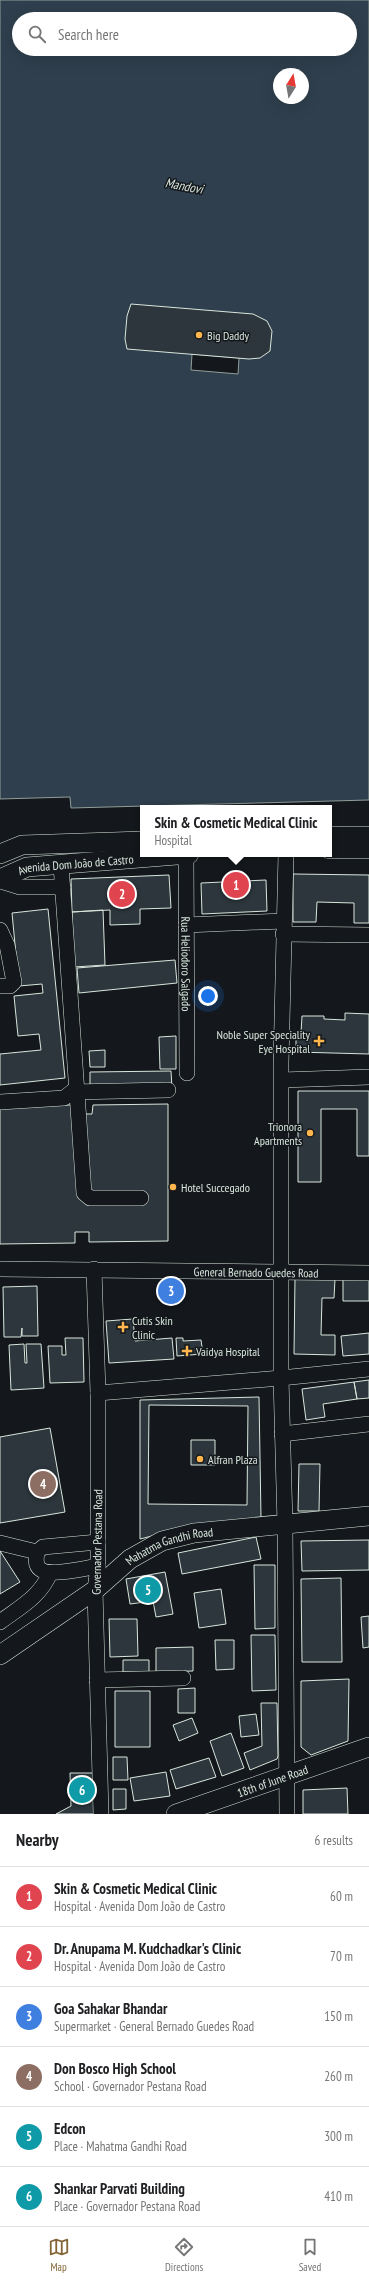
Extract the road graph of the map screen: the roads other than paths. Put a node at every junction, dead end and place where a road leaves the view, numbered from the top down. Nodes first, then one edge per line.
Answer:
1 (332, 836) edge
2 (369, 836) edge
3 (140, 841) edge
4 (332, 849) edge
5 (369, 849) edge
6 (0, 854) edge
7 (152, 857) edge
8 (186, 857) edge
9 (286, 857) edge
10 (61, 865) junction
11 (3, 878) edge
12 (63, 887) junction
13 (186, 925) junction
14 (283, 928) junction
15 (1, 934) edge
16 (369, 935) edge
17 (0, 986) edge
18 (187, 1073) dead end
19 (369, 1077) edge
20 (282, 1080) junction
21 (75, 1090) junction
22 (168, 1090) dead end
23 (0, 1102) edge
24 (141, 1198) dead end
25 (0, 1269) edge
26 (94, 1269) junction
27 (282, 1272) junction
28 (369, 1273) edge
29 (369, 1369) edge
30 (281, 1378) junction
31 (98, 1392) junction
32 (369, 1424) edge
33 (282, 1434) junction
34 (369, 1516) edge
35 (285, 1524) junction
36 (0, 1542) edge
37 (98, 1542) junction
38 (37, 1552) junction
39 (98, 1566) junction
40 (50, 1573) junction
41 (95, 1590) junction
42 (0, 1622) edge
43 (0, 1655) edge
44 (183, 1678) dead end
45 (97, 1680) junction
46 (369, 1746) edge
47 (286, 1776) junction
48 (101, 1814) edge
49 (176, 1814) edge
50 (287, 1814) edge

1 - 2 main road
3 - 6 main road, Avenida Dom João de Castro
4 - 5 main road
7 - 10 main road, Avenida Dom João de Castro
8 - 13 street, Rua Heliodoro Salgado
9 - 14 street
10 - 11 main road, Avenida Dom João de Castro
10 - 12 street
11 - 12 street
12 - 21 street
13 - 14 street
13 - 18 street, Rua Heliodoro Salgado
14 - 16 street
14 - 20 street
15 - 17 street
19 - 20 street
20 - 27 street
21 - 22 street
21 - 23 street
21 - 24 street
25 - 26 street, General Bernado Guedes Road
26 - 27 street, General Bernado Guedes Road
26 - 31 street, Governador Pestana Road
27 - 28 street, General Bernado Guedes Road
27 - 30 street
29 - 30 street
30 - 31 street
30 - 33 street
31 - 37 street, Governador Pestana Road
32 - 33 street
33 - 35 street
34 - 35 main road, Mahatma Gandhi Road
35 - 41 main road, Mahatma Gandhi Road
35 - 47 street
36 - 38 street
37 - 38 street
37 - 39 street, Governador Pestana Road
38 - 40 street
39 - 40 street
39 - 41 street, Governador Pestana Road
40 - 42 street
41 - 43 main road, Mahatma Gandhi Road
41 - 45 street, Governador Pestana Road
44 - 45 street
45 - 48 street, Governador Pestana Road
46 - 47 main road, 18th of June Road
47 - 49 main road, 18th of June Road
47 - 50 street

